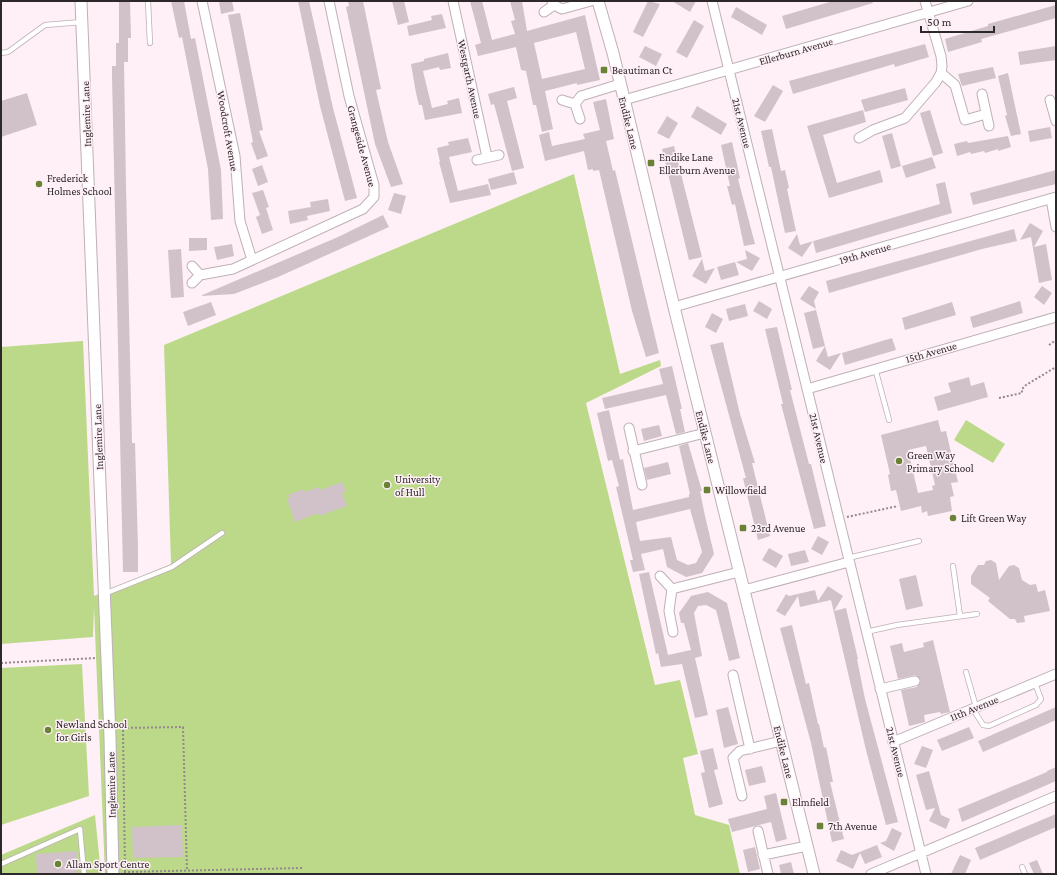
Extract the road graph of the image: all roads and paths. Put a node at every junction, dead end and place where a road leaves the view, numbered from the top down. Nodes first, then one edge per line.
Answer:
1 (81, 1) edge
2 (148, 1) edge
3 (202, 1) edge
4 (329, 1) edge
5 (453, 1) edge
6 (591, 1) edge
7 (598, 1) edge
8 (712, 1) edge
9 (926, 1) edge
10 (968, 1) edge
11 (553, 3) edge
12 (544, 12) dead end
13 (928, 12) junction
14 (82, 22) junction
15 (150, 43) dead end
16 (1, 54) edge
17 (729, 70) junction
18 (941, 73) junction
19 (620, 84) junction
20 (982, 94) dead end
21 (562, 100) dead end
22 (624, 100) junction
23 (1050, 100) dead end
24 (575, 104) junction
25 (986, 114) junction
26 (580, 119) dead end
27 (1056, 121) edge
28 (989, 126) dead end
29 (859, 138) dead end
30 (499, 155) dead end
31 (487, 157) junction
32 (477, 160) dead end
33 (1054, 198) edge
34 (1056, 227) edge
35 (252, 260) junction
36 (192, 266) dead end
37 (200, 275) junction
38 (780, 278) junction
39 (192, 283) dead end
40 (674, 307) junction
41 (1056, 317) edge
42 (1056, 340) edge
43 (1049, 345) dead end
44 (1056, 367) edge
45 (875, 368) junction
46 (807, 389) junction
47 (999, 398) dead end
48 (889, 420) dead end
49 (629, 428) dead end
50 (705, 433) junction
51 (633, 451) junction
52 (642, 485) dead end
53 (898, 506) dead end
54 (838, 520) junction
55 (222, 533) dead end
56 (919, 541) dead end
57 (848, 560) junction
58 (953, 566) dead end
59 (739, 572) junction
60 (660, 576) dead end
61 (672, 589) junction
62 (744, 590) junction
63 (104, 594) junction
64 (976, 614) dead end
65 (960, 616) junction
66 (673, 632) dead end
67 (866, 632) junction
68 (107, 657) junction
69 (1, 663) edge
70 (966, 672) dead end
71 (1056, 674) edge
72 (733, 675) dead end
73 (915, 681) dead end
74 (1035, 683) junction
75 (880, 689) junction
76 (975, 708) junction
77 (781, 741) junction
78 (893, 742) junction
79 (750, 749) junction
80 (742, 796) dead end
81 (1056, 796) edge
82 (758, 831) dead end
83 (807, 846) junction
84 (921, 853) junction
85 (763, 855) junction
86 (1, 864) edge
87 (1022, 867) dead end
88 (302, 868) dead end
89 (187, 870) junction
90 (125, 872) junction
91 (113, 873) edge
92 (152, 873) edge
93 (84, 874) edge
94 (768, 874) edge
95 (814, 874) edge
96 (872, 874) edge
97 (926, 874) edge
98 (1025, 874) edge

1 - 14 street, Inglemire Lane
2 - 15 lane
3 - 35 street, Woodcroft Avenue
4 - 35 street, Grangeside Avenue
5 - 31 street, Westgarth Avenue
6 - 11 street
7 - 19 street, Endike Lane
8 - 17 street, 21st Avenue
9 - 13 street
10 - 13 street, Ellerburn Avenue
11 - 12 street
13 - 17 street, Ellerburn Avenue
13 - 18 street
14 - 16 lane
14 - 63 street, Inglemire Lane
17 - 22 street, Ellerburn Avenue
17 - 38 street, 21st Avenue
18 - 25 street
18 - 29 street
19 - 22 street, Endike Lane
19 - 24 street
20 - 25 street
21 - 24 street
22 - 40 street, Endike Lane
23 - 27 street
24 - 26 street
25 - 28 street
30 - 31 street
31 - 32 street
33 - 34 street
33 - 38 street, 19th Avenue
35 - 37 street, Grangeside Avenue
36 - 37 street
37 - 39 street
38 - 40 street, 19th Avenue
38 - 46 street, 21st Avenue
40 - 50 street, Endike Lane
41 - 45 street, 15th Avenue
42 - 43 path
44 - 47 path
45 - 46 street, 15th Avenue
45 - 48 lane
46 - 54 street, 21st Avenue
49 - 51 street
50 - 51 street
50 - 59 street, Endike Lane
51 - 52 street
53 - 54 path
54 - 57 street, 21st Avenue
55 - 63 lane
56 - 57 lane
57 - 62 street
57 - 67 street, 21st Avenue
58 - 65 lane
59 - 61 street
59 - 62 street, Endike Lane
60 - 61 street
61 - 66 street
62 - 77 street, Endike Lane
63 - 68 street, Inglemire Lane
64 - 65 lane
65 - 67 lane
67 - 75 street, 21st Avenue
68 - 69 path
68 - 91 street, Inglemire Lane
70 - 76 lane
71 - 74 street, 11th Avenue
72 - 79 street
73 - 75 street
74 - 76 street, 11th Avenue
74 - 76 lane
75 - 78 street, 21st Avenue
76 - 78 street, 11th Avenue
77 - 79 street
77 - 83 street, Endike Lane
78 - 84 street, 21st Avenue
79 - 80 street
81 - 84 street
82 - 85 street
83 - 85 street
83 - 95 street, Endike Lane
84 - 96 street
84 - 97 street, 21st Avenue
85 - 94 street
86 - 93 lane
87 - 98 lane
88 - 89 path
89 - 90 path
89 - 92 path
90 - 91 path
90 - 92 path

